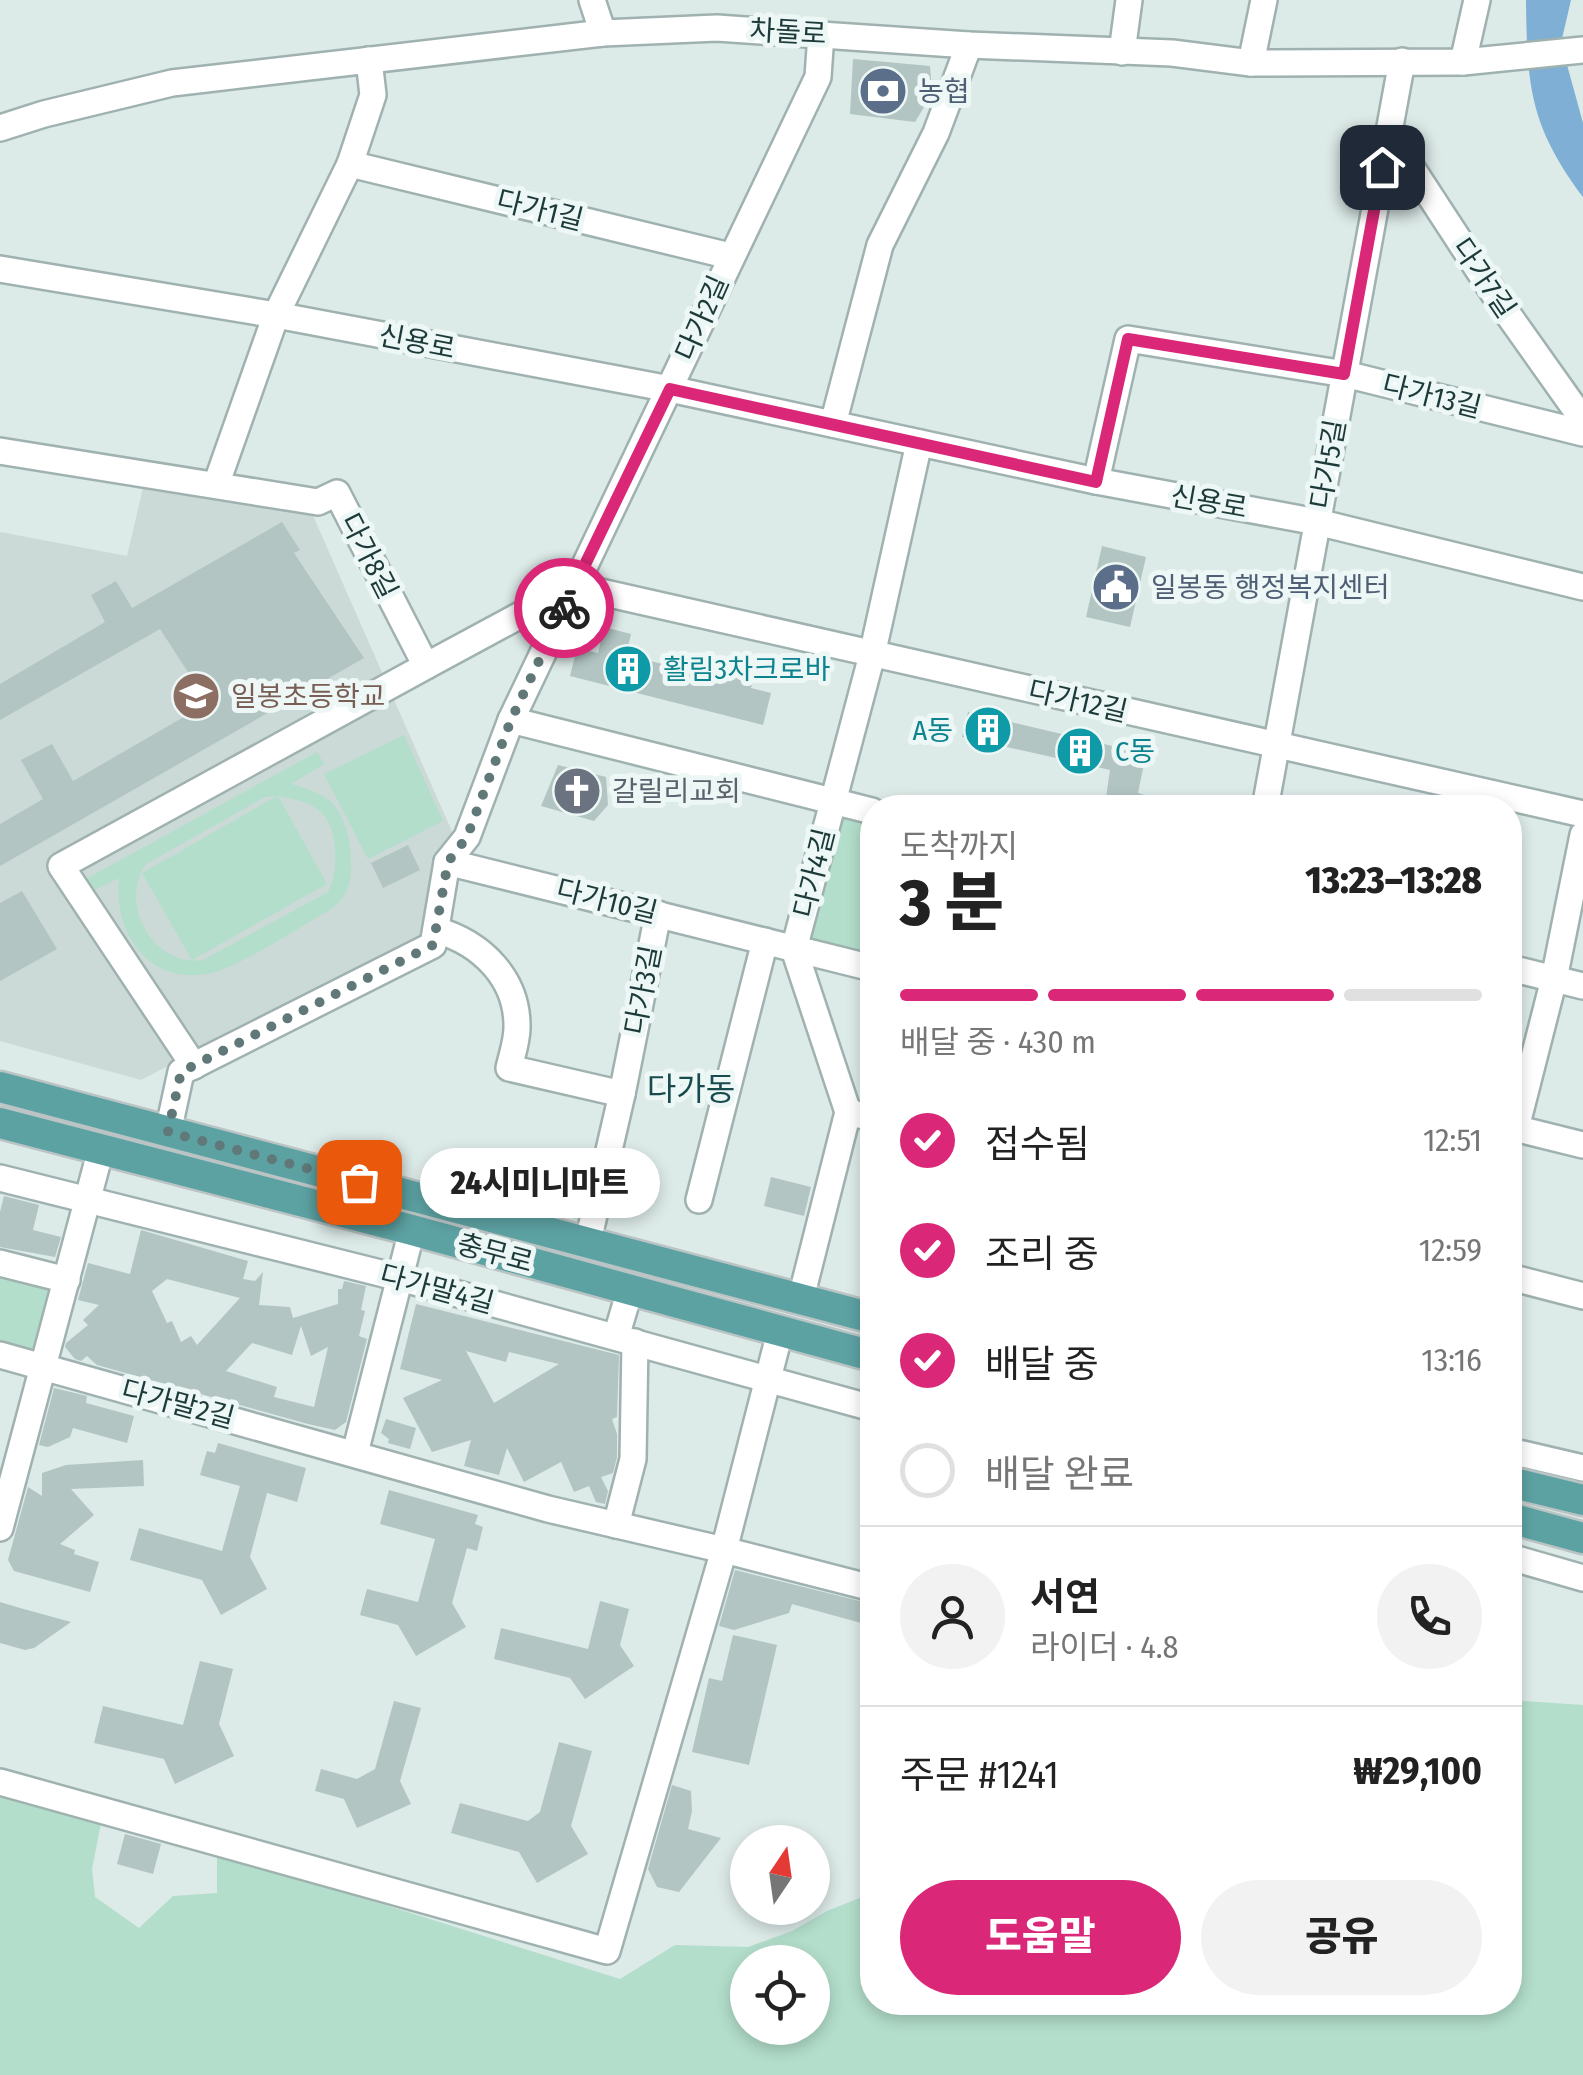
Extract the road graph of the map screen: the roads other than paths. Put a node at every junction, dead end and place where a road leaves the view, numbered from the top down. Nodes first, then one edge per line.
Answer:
1 (592, 0) edge
2 (1129, 0) edge
3 (1264, 0) edge
4 (1477, 0) edge
5 (604, 32) junction
6 (820, 34) junction
7 (969, 45) junction
8 (1583, 50) edge
9 (1122, 52) junction
10 (369, 60) junction
11 (1402, 61) junction
12 (1462, 62) junction
13 (1251, 63) junction
14 (0, 128) edge
15 (1389, 133) junction
16 (350, 164) junction
17 (730, 256) junction
18 (0, 270) edge
19 (276, 315) junction
20 (1344, 374) junction
21 (670, 389) junction
22 (1583, 420) edge
23 (833, 424) junction
24 (1583, 433) edge
25 (919, 443) junction
26 (0, 452) edge
27 (1096, 482) junction
28 (216, 485) junction
29 (1318, 522) junction
30 (574, 586) junction
31 (1583, 587) edge
32 (872, 655) junction
33 (426, 666) junction
34 (511, 720) junction
35 (1277, 744) junction
36 (1267, 795) edge
37 (1500, 795) edge
38 (1522, 800) edge
39 (832, 801) junction
40 (860, 808) edge
41 (1583, 814) edge
42 (1583, 836) edge
43 (448, 862) junction
44 (658, 914) junction
45 (436, 930) junction
46 (766, 942) junction
47 (794, 949) junction
48 (860, 965) edge
49 (1522, 971) edge
50 (1554, 979) junction
51 (1583, 986) edge
52 (194, 1066) junction
53 (0, 1088) edge
54 (622, 1094) junction
55 (1522, 1095) edge
56 (860, 1115) edge
57 (0, 1123) edge
58 (1522, 1130) edge
59 (168, 1132) junction
60 (1583, 1145) edge
61 (101, 1149) junction
62 (0, 1178) edge
63 (88, 1200) junction
64 (699, 1200) dead end
65 (412, 1230) junction
66 (588, 1241) junction
67 (0, 1263) edge
68 (400, 1278) junction
69 (66, 1280) junction
70 (1522, 1280) edge
71 (630, 1290) junction
72 (1583, 1296) edge
73 (800, 1298) junction
74 (860, 1315) edge
75 (780, 1332) junction
76 (626, 1339) junction
77 (860, 1353) edge
78 (0, 1355) edge
79 (42, 1367) junction
80 (766, 1378) junction
81 (860, 1405) edge
82 (355, 1453) junction
83 (1522, 1453) edge
84 (1583, 1468) edge
85 (1522, 1485) edge
86 (1583, 1500) edge
87 (1522, 1521) edge
88 (616, 1525) junction
89 (0, 1528) edge
90 (1583, 1538) edge
91 (724, 1550) junction
92 (1522, 1560) edge
93 (1583, 1578) edge
94 (860, 1585) edge
95 (0, 1782) edge

1 - 5 street
2 - 9 street
3 - 13 street
4 - 12 street
5 - 6 street, 차돌로
5 - 10 street, 차돌로
6 - 7 street, 차돌로
6 - 17 street, 다가2길
7 - 9 street, 차돌로
7 - 23 street
8 - 12 street, 차돌로
9 - 13 street, 차돌로
10 - 14 street, 차돌로
10 - 16 street
11 - 12 street, 차돌로
11 - 13 street, 차돌로
11 - 15 street, 다가5길
15 - 20 street, 다가5길
15 - 22 street, 다가7길
16 - 17 street, 다가1길
16 - 19 street
17 - 21 street, 다가2길
18 - 19 street, 신용로
19 - 21 street, 신용로
19 - 28 street
20 - 24 street, 다가13길
20 - 27 street, 다가13길
20 - 29 street, 다가5길
21 - 23 street, 신용로
21 - 30 street, 다가2길
23 - 25 street, 신용로
25 - 27 street, 신용로
25 - 32 street, 다가4길
26 - 28 street, 다가8길
27 - 29 street, 신용로
28 - 33 street, 다가8길
29 - 31 street, 신용로
29 - 35 street, 다가5길
30 - 32 street, 다가12길
30 - 33 street
30 - 34 street, 다가2길
32 - 35 street, 다가12길
32 - 39 street, 다가4길
33 - 52 street
34 - 39 street
34 - 43 street, 다가2길
35 - 36 street, 다가5길
35 - 37 street, 다가12길
38 - 41 street, 다가12길
39 - 40 street
39 - 47 street, 다가4길
42 - 50 street
43 - 44 street, 다가10길
43 - 45 street, 다가2길
44 - 46 street, 다가10길
44 - 54 street, 다가3길
45 - 52 street
45 - 54 street
46 - 47 street, 다가10길
46 - 64 street
47 - 48 street, 다가10길
47 - 56 street, 다가4길
49 - 50 street
50 - 51 street
50 - 55 street
52 - 59 street
53 - 59 main road, 충무로
54 - 66 street, 다가3길
56 - 73 street, 다가4길
57 - 61 main road, 충무로
58 - 60 street
59 - 66 main road, 충무로
61 - 63 street
61 - 65 main road, 충무로
62 - 63 street, 다가말4길
63 - 68 street, 다가말4길
63 - 69 street
65 - 68 street
65 - 71 main road, 충무로
66 - 73 main road, 충무로
67 - 69 street
68 - 76 street, 다가말4길
68 - 82 street
69 - 79 street
70 - 72 street
71 - 75 main road, 충무로
71 - 76 street
73 - 74 main road, 충무로
75 - 77 main road, 충무로
75 - 80 street
76 - 80 street, 다가말4길
76 - 88 street
78 - 79 street, 다가말2길
79 - 82 street, 다가말2길
79 - 89 street
80 - 81 street, 다가말4길
80 - 91 street
82 - 88 street, 다가말2길
83 - 84 street
85 - 86 main road
87 - 90 main road
88 - 91 street, 다가말2길
91 - 94 street, 다가말2길
91 - 95 street
92 - 93 street

